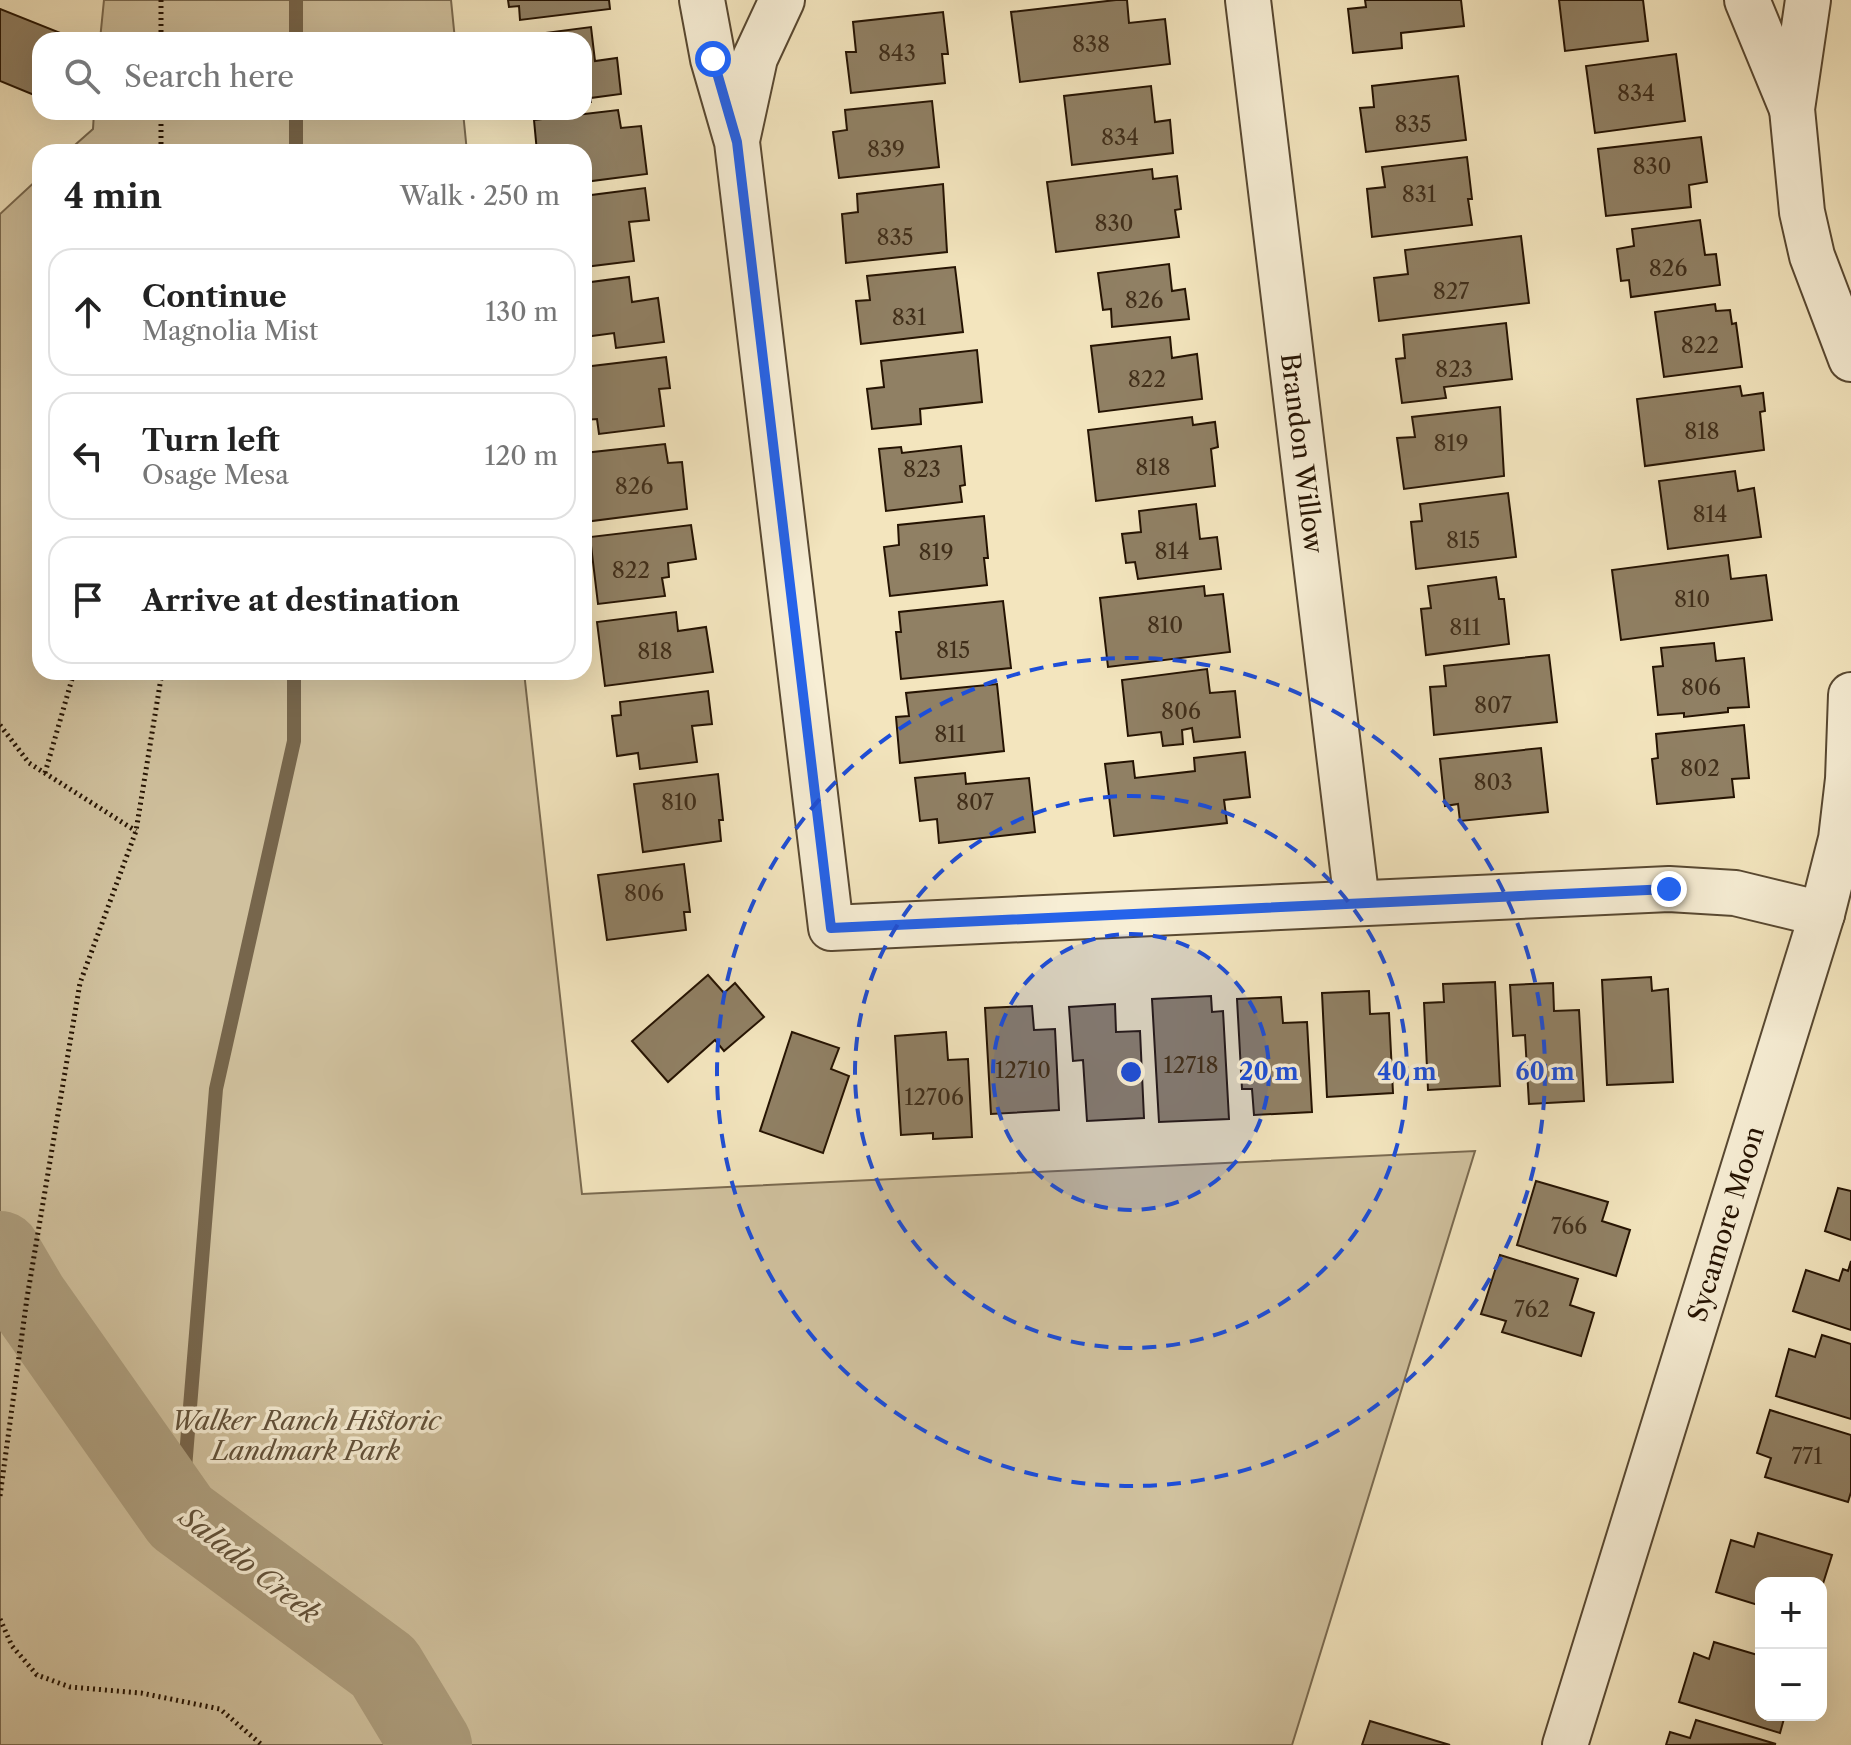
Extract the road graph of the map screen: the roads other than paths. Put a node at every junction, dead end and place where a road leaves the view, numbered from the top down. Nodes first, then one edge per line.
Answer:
1 (702, 0) edge
2 (782, 0) edge
3 (1747, 0) edge
4 (1808, 0) edge
5 (1246, 1) edge
6 (1792, 109) junction
7 (737, 142) junction
8 (1851, 359) edge
9 (1851, 695) edge
10 (1357, 903) junction
11 (1822, 914) junction
12 (1565, 1745) edge

1 - 7 street
2 - 7 street
3 - 6 street
4 - 6 street
5 - 10 street, Brandon Willow
6 - 8 street
7 - 10 street
9 - 11 street, Sycamore Moon
10 - 11 street
11 - 12 street, Sycamore Moon

